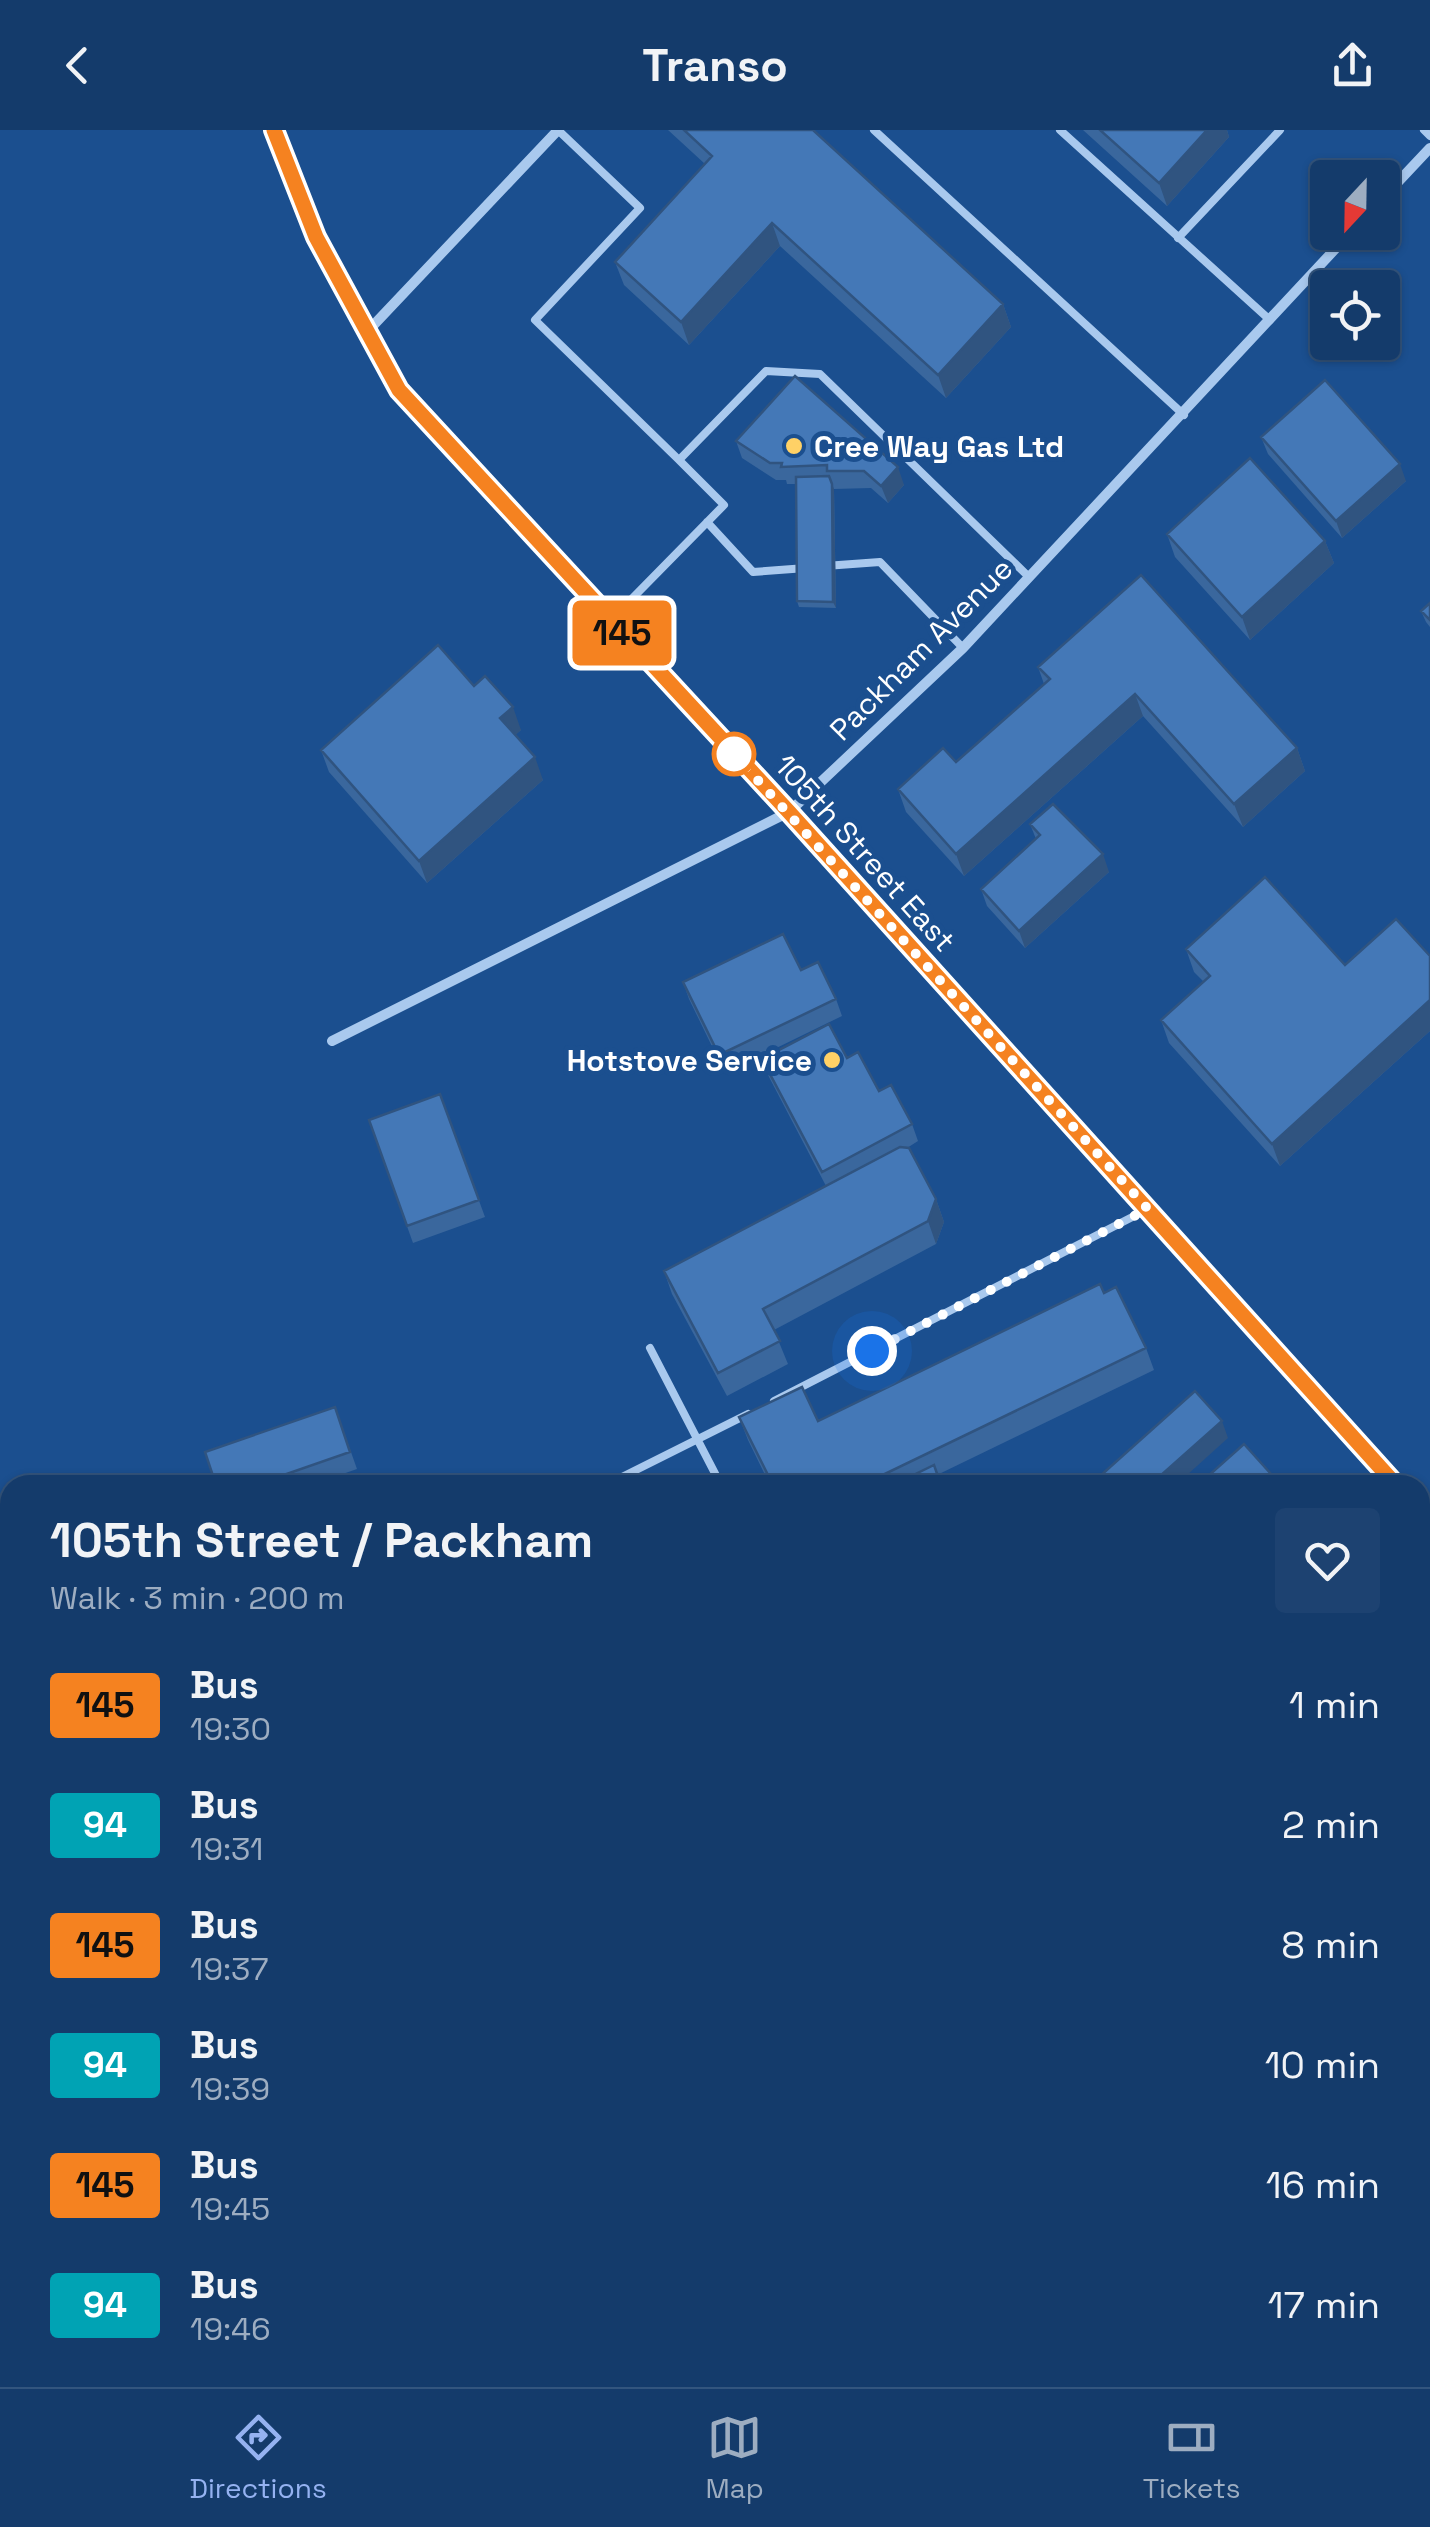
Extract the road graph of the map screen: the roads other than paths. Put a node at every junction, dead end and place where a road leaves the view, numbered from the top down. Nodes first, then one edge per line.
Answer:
1 (274, 130) edge
2 (558, 130) edge
3 (874, 130) edge
4 (1060, 130) edge
5 (1280, 130) edge
6 (1424, 130) edge
7 (1430, 136) edge
8 (1430, 148) edge
9 (1400, 180) edge
10 (1178, 238) junction
11 (1334, 250) edge
12 (1270, 320) junction
13 (367, 332) junction
14 (1184, 416) junction
15 (679, 460) junction
16 (707, 522) junction
17 (1029, 577) junction
18 (610, 620) junction
19 (964, 648) junction
20 (789, 812) junction
21 (332, 1041) dead end
22 (1148, 1209) junction
23 (650, 1348) dead end
24 (768, 1404) edge
25 (750, 1413) edge
26 (699, 1439) junction
27 (626, 1475) edge
28 (716, 1475) edge
29 (1387, 1475) edge

1 - 13 street, 105th Street East
2 - 13 street
2 - 15 lane
3 - 14 lane
4 - 10 lane
5 - 10 lane
6 - 7 lane
8 - 9 street
10 - 12 lane
11 - 12 street, Packham Avenue
12 - 14 street, Packham Avenue
13 - 18 street, 105th Street East
14 - 17 street, Packham Avenue
15 - 16 lane
15 - 17 lane
16 - 18 lane
16 - 19 lane
17 - 19 street, Packham Avenue
18 - 20 street, 105th Street East
19 - 20 street, Packham Avenue
20 - 21 street, Packham Avenue
20 - 22 street, 105th Street East
22 - 24 lane
22 - 29 street, 105th Street East
23 - 26 lane
25 - 26 lane
26 - 27 lane
26 - 28 lane

